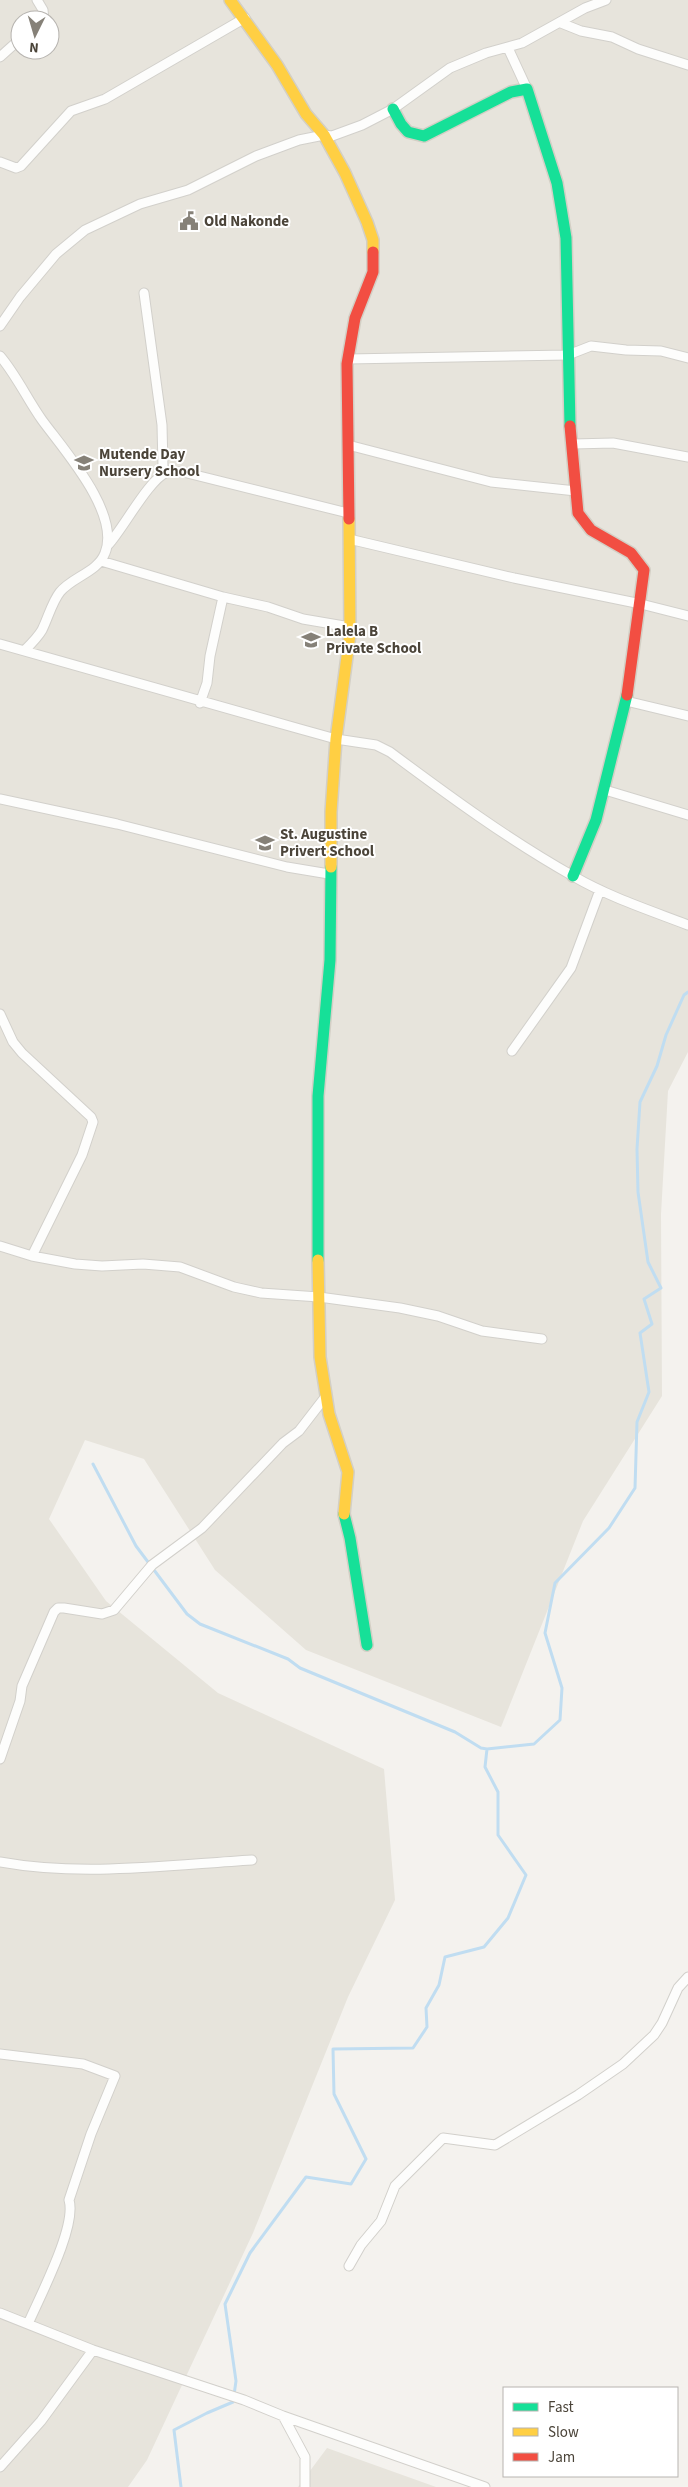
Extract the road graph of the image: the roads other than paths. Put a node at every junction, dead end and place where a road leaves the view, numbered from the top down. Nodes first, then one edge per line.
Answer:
1 (230, 0) edge
2 (606, 0) edge
3 (244, 18) junction
4 (561, 23) junction
5 (10, 48) edge
6 (508, 48) junction
7 (0, 57) edge
8 (688, 65) edge
9 (527, 89) junction
10 (393, 109) junction
11 (324, 135) junction
12 (0, 162) edge
13 (144, 292) dead end
14 (0, 326) edge
15 (568, 355) junction
16 (0, 356) edge
17 (688, 358) edge
18 (348, 359) junction
19 (573, 444) junction
20 (348, 445) junction
21 (688, 457) edge
22 (167, 472) junction
23 (576, 491) junction
24 (348, 513) junction
25 (349, 539) junction
26 (108, 545) junction
27 (101, 561) junction
28 (224, 597) junction
29 (641, 604) junction
30 (688, 616) edge
31 (350, 627) junction
32 (0, 644) edge
33 (25, 650) junction
34 (626, 701) junction
35 (200, 702) junction
36 (688, 716) edge
37 (336, 739) junction
38 (605, 790) junction
39 (0, 799) edge
40 (688, 815) edge
41 (329, 874) junction
42 (573, 876) junction
43 (600, 890) junction
44 (688, 925) edge
45 (0, 1014) edge
46 (512, 1051) dead end
47 (0, 1246) edge
48 (32, 1256) junction
49 (319, 1297) junction
50 (542, 1338) dead end
51 (326, 1396) junction
52 (367, 1645) dead end
53 (0, 1759) edge
54 (252, 1860) dead end
55 (0, 1862) edge
56 (688, 1977) edge
57 (0, 2054) edge
58 (349, 2266) dead end
59 (0, 2313) edge
60 (28, 2324) junction
61 (92, 2350) junction
62 (283, 2416) junction
63 (0, 2467) edge
64 (305, 2487) edge
65 (484, 2487) edge

1 - 3 street
2 - 4 street
3 - 11 street
3 - 12 street
4 - 6 street
4 - 8 street
5 - 7 street
6 - 9 street
6 - 10 street
9 - 10 street
9 - 15 street
10 - 11 street
11 - 14 street
11 - 18 street
13 - 22 street
15 - 17 street
15 - 18 street
15 - 19 street
16 - 26 street
18 - 20 street
19 - 21 street
19 - 23 street
20 - 23 street
20 - 24 street
22 - 24 street
22 - 26 street
23 - 29 street
24 - 25 street
25 - 29 street
25 - 31 street
26 - 27 street
27 - 28 street
27 - 33 street
28 - 31 street
28 - 35 street
29 - 30 street
29 - 34 street
31 - 37 street
32 - 33 street
33 - 35 street
34 - 36 street
34 - 38 street
35 - 37 street
37 - 41 street
37 - 42 street
38 - 40 street
38 - 42 street
39 - 41 street
41 - 49 street
42 - 43 street
43 - 44 street
43 - 46 street
45 - 48 street
47 - 48 street
48 - 49 street
49 - 50 street
49 - 51 street
51 - 52 street
51 - 53 street
54 - 55 street
56 - 58 street
57 - 60 street
59 - 60 street
60 - 61 street
61 - 62 street
61 - 63 street
62 - 64 street
62 - 65 street

